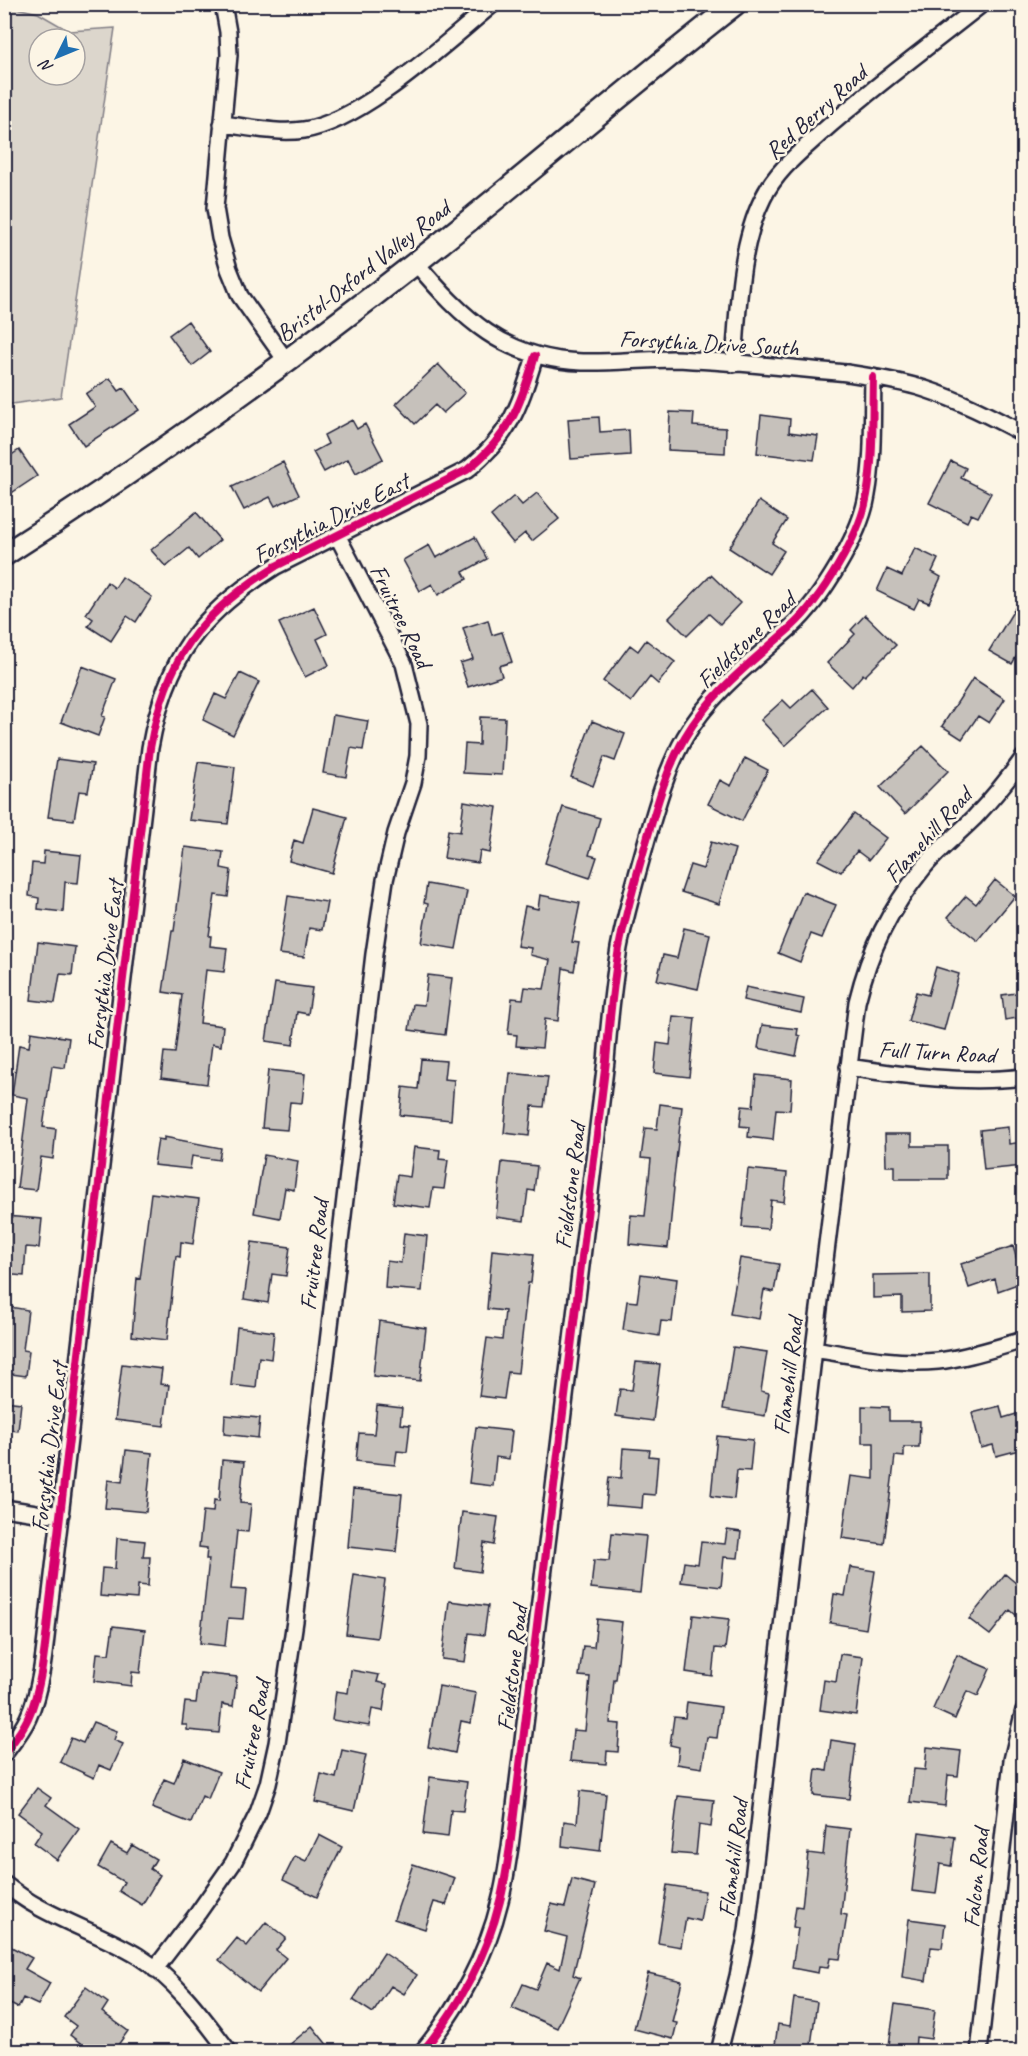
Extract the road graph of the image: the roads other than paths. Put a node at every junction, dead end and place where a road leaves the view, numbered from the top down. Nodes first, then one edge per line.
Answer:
1 (224, 4) edge
2 (492, 4) edge
3 (735, 4) edge
4 (982, 4) edge
5 (222, 124) junction
6 (416, 263) junction
7 (535, 356) junction
8 (286, 362) junction
9 (734, 364) junction
10 (873, 377) junction
11 (1023, 434) edge
12 (337, 535) junction
13 (4, 555) edge
14 (1023, 757) edge
15 (848, 1067) junction
16 (1023, 1077) edge
17 (1023, 1340) edge
18 (814, 1349) junction
19 (4, 1508) edge
20 (61, 1514) junction
21 (1023, 1710) edge
22 (4, 1754) edge
23 (4, 1884) edge
24 (155, 1969) junction
25 (230, 2052) edge
26 (422, 2052) edge
27 (719, 2052) edge
28 (979, 2052) edge

1 - 5 street
2 - 5 street
3 - 6 main road, Bristol-Oxford Valley Road
4 - 9 street, Red Berry Road
5 - 8 street
6 - 7 street, Forsythia Drive South
6 - 8 main road, Bristol-Oxford Valley Road
7 - 9 street, Forsythia Drive South
7 - 12 street, Forsythia Drive East
8 - 13 main road, Bristol-Oxford Valley Road
9 - 10 street, Forsythia Drive South
10 - 11 street, Forsythia Drive South
10 - 26 street, Fieldstone Road
12 - 20 street, Forsythia Drive East
12 - 24 street, Fruitree Road
14 - 15 street, Flamehill Road
15 - 16 street, Full Turn Road
15 - 18 street, Flamehill Road
17 - 18 street
18 - 27 street, Flamehill Road
19 - 20 street
20 - 22 street, Forsythia Drive East
21 - 28 street, Falcon Road
23 - 24 street
24 - 25 street

